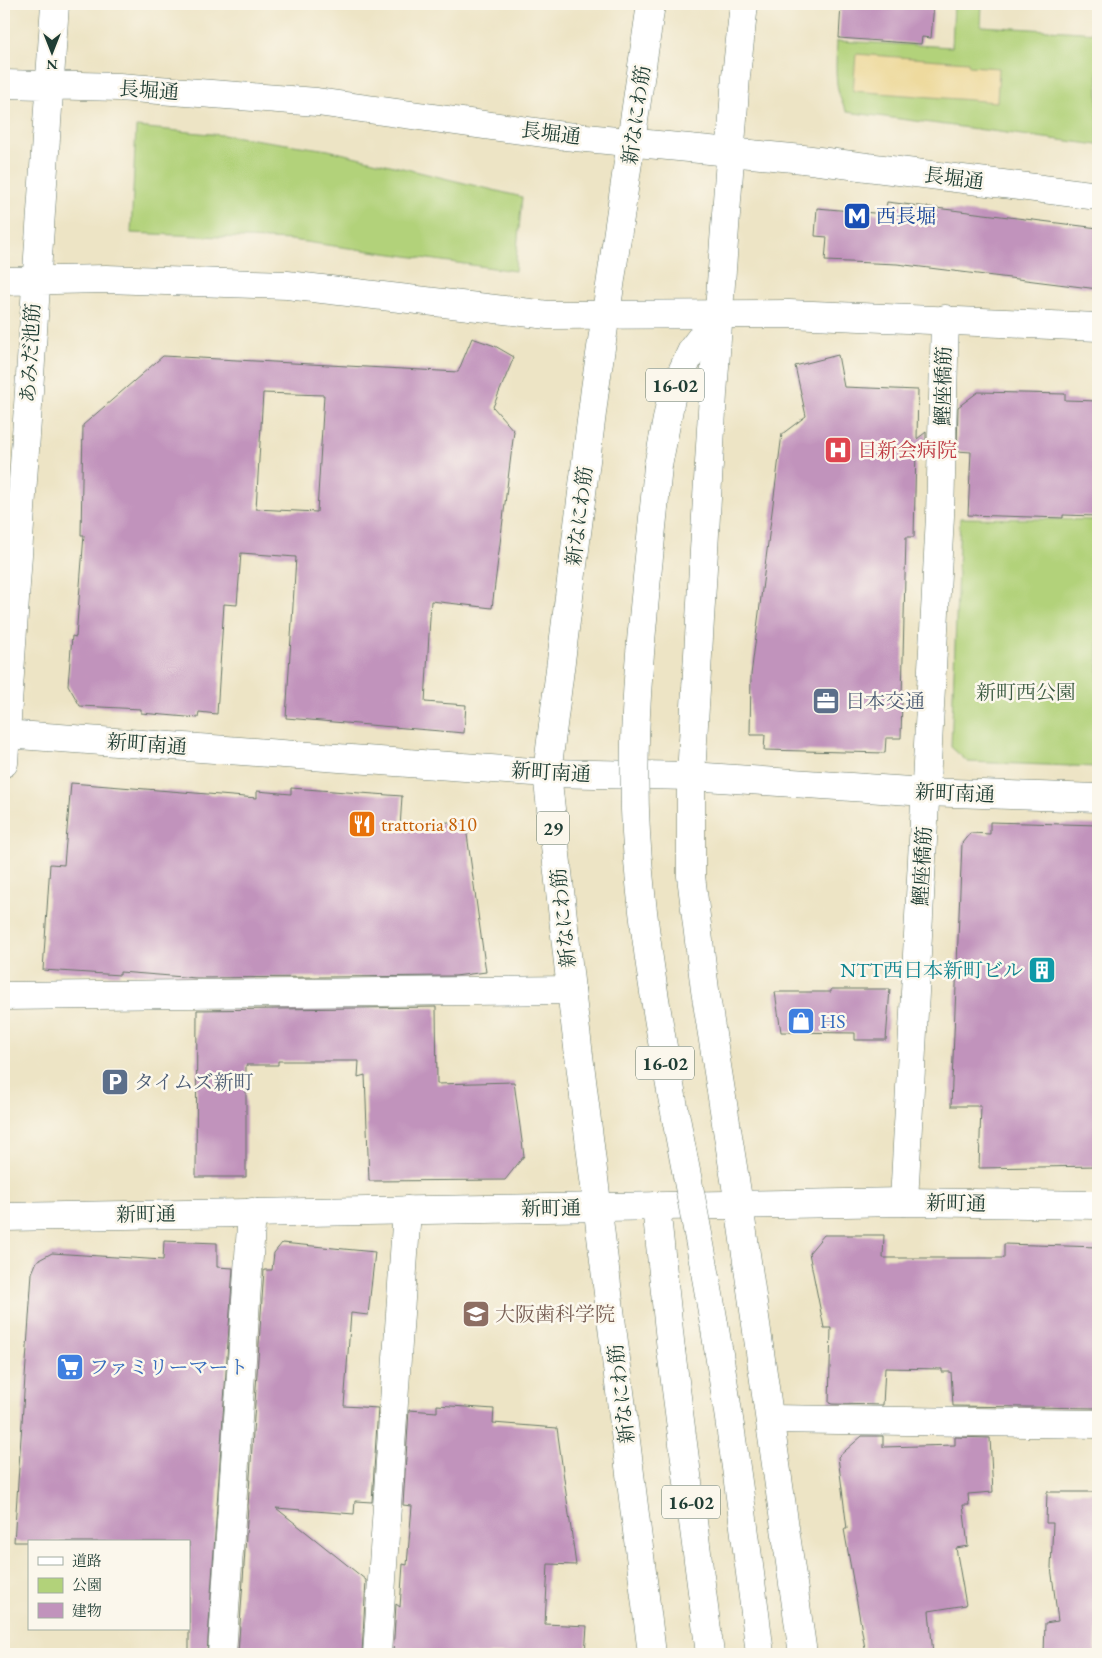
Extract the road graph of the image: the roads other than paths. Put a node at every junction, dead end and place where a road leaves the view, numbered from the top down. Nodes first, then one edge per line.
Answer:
1 (55, 4) edge
2 (650, 4) edge
3 (744, 4) edge
4 (4, 84) edge
5 (49, 86) junction
6 (632, 143) junction
7 (730, 152) junction
8 (1098, 196) edge
9 (35, 280) junction
10 (4, 281) edge
11 (719, 314) junction
12 (608, 315) junction
13 (945, 319) junction
14 (1098, 327) edge
15 (5, 734) edge
16 (4, 763) edge
17 (547, 773) junction
18 (691, 776) junction
19 (925, 792) junction
20 (1098, 798) edge
21 (571, 990) junction
22 (4, 996) edge
23 (904, 1202) junction
24 (739, 1205) junction
25 (1098, 1205) edge
26 (656, 1206) junction
27 (598, 1208) junction
28 (407, 1210) junction
29 (252, 1212) junction
30 (4, 1217) edge
31 (770, 1419) junction
32 (1098, 1424) edge
33 (222, 1654) edge
34 (376, 1654) edge
35 (652, 1654) edge
36 (710, 1654) edge
37 (760, 1654) edge
38 (803, 1654) edge

1 - 5 main road, あみだ池筋
2 - 6 main road, 新なにわ筋 / 29
3 - 7 main road
4 - 5 main road, 長堀通
5 - 6 main road, 長堀通
5 - 9 main road, あみだ池筋
6 - 7 main road, 長堀通
6 - 12 main road, 新なにわ筋 / 29
7 - 8 main road, 長堀通
7 - 11 main road
9 - 10 main road
9 - 12 main road
9 - 15 main road, あみだ池筋
11 - 12 main road
11 - 13 main road
11 - 18 main road
11 - 37 main road, 16-02, bridge
12 - 17 main road, 新なにわ筋 / 29
13 - 14 main road
13 - 19 main road, 鰹座橋筋
15 - 16 main road, あみだ池筋
15 - 17 main road, 新町南通
17 - 18 main road, 新町南通
17 - 21 main road, 新なにわ筋 / 29
18 - 19 main road, 新町南通
18 - 24 main road
19 - 20 main road, 新町南通
19 - 23 main road, 鰹座橋筋
21 - 22 main road
21 - 27 main road, 新なにわ筋 / 29
23 - 24 main road, 新町通
23 - 25 main road, 新町通
24 - 26 main road, 新町通
24 - 31 main road
26 - 27 main road, 新町通
26 - 36 main road, 16-02, bridge
27 - 28 main road, 新町通
27 - 35 main road, 新なにわ筋 / 29
28 - 29 main road, 新町通
28 - 34 main road
29 - 30 main road, 新町通
29 - 33 main road
31 - 32 main road
31 - 38 main road

